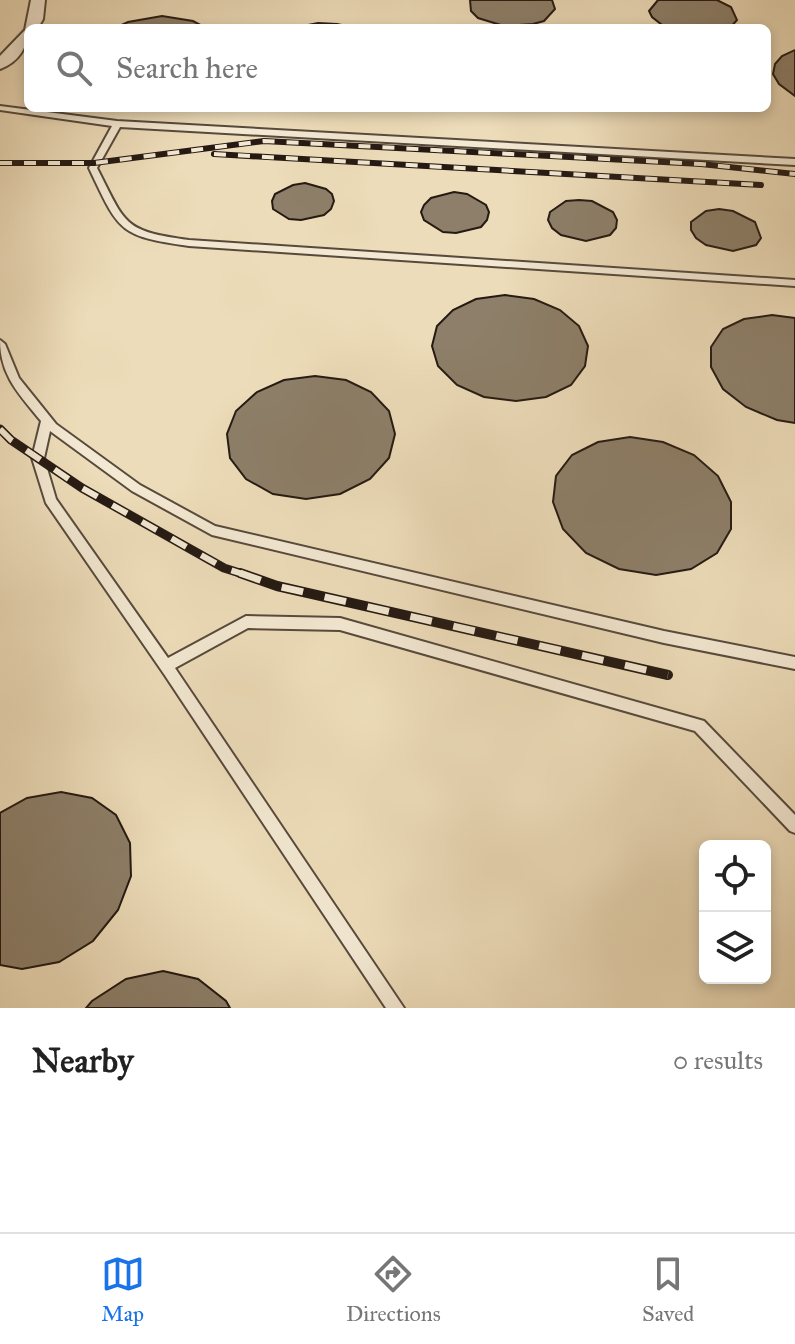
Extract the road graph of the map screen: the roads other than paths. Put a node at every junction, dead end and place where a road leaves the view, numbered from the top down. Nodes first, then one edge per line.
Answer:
1 (38, 0) edge
2 (33, 24) edge
3 (24, 39) edge
4 (0, 64) edge
5 (0, 108) edge
6 (24, 111) edge
7 (29, 112) edge
8 (117, 124) junction
9 (795, 162) edge
10 (795, 283) edge
11 (0, 344) edge
12 (47, 420) junction
13 (795, 663) edge
14 (166, 666) junction
15 (795, 826) edge
16 (396, 1008) edge

1 - 2 street
3 - 4 street
5 - 6 lane
7 - 8 lane
8 - 9 lane
8 - 10 lane
11 - 12 lane
12 - 13 lane
12 - 14 lane
14 - 15 lane
14 - 16 lane

